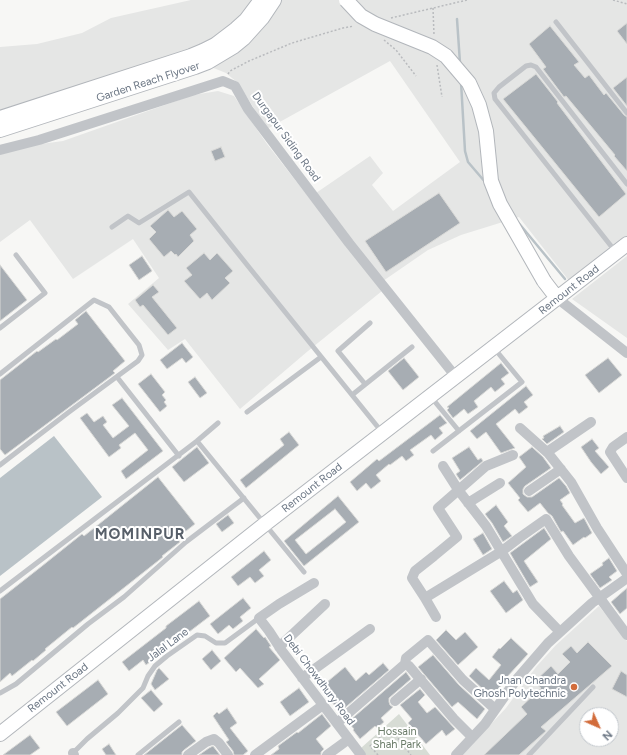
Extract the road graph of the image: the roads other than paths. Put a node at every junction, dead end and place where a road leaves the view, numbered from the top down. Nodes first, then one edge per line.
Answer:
1 (260, 0) edge
2 (274, 0) edge
3 (346, 0) edge
4 (556, 22) dead end
5 (627, 113) edge
6 (0, 118) edge
7 (0, 130) edge
8 (0, 150) edge
9 (627, 184) edge
10 (112, 227) dead end
11 (622, 249) edge
12 (16, 255) dead end
13 (557, 298) junction
14 (370, 324) dead end
15 (0, 328) edge
16 (412, 347) dead end
17 (494, 347) junction
18 (627, 353) edge
19 (321, 357) junction
20 (0, 374) edge
21 (117, 377) junction
22 (456, 377) junction
23 (365, 384) junction
24 (352, 395) junction
25 (430, 396) junction
26 (247, 412) dead end
27 (591, 422) dead end
28 (218, 423) dead end
29 (377, 426) dead end
30 (520, 428) dead end
31 (459, 431) junction
32 (627, 437) edge
33 (198, 442) junction
34 (433, 452) dead end
35 (547, 452) junction
36 (513, 455) dead end
37 (179, 456) junction
38 (0, 465) edge
39 (443, 466) dead end
40 (561, 468) junction
41 (627, 478) edge
42 (500, 483) dead end
43 (458, 489) junction
44 (529, 491) dead end
45 (244, 498) junction
46 (468, 503) junction
47 (265, 524) junction
48 (502, 551) junction
49 (304, 572) dead end
50 (627, 574) edge
51 (627, 578) edge
52 (314, 583) dead end
53 (0, 591) edge
54 (425, 598) junction
55 (599, 598) junction
56 (325, 604) dead end
57 (436, 617) dead end
58 (259, 618) junction
59 (370, 629) dead end
60 (560, 632) junction
61 (627, 635) edge
62 (279, 647) junction
63 (405, 664) junction
64 (302, 678) junction
65 (421, 679) junction
66 (593, 687) dead end
67 (0, 693) edge
68 (395, 701) dead end
69 (323, 705) junction
70 (495, 710) junction
71 (179, 722) dead end
72 (337, 723) junction
73 (0, 734) edge
74 (472, 738) junction
75 (349, 739) junction
76 (72, 754) edge
77 (138, 755) edge
78 (188, 755) edge
79 (228, 755) edge
80 (255, 755) edge
81 (326, 755) edge
82 (361, 755) edge
83 (456, 755) edge
84 (529, 755) edge

1 - 6 street, Garden Reach Flyover
2 - 7 street, Garden Reach Flyover
3 - 13 street, bridge
4 - 5 lane
8 - 22 street, Durgapur Siding Road
9 - 11 lane
10 - 19 lane
11 - 13 street, Remount Road
12 - 15 lane
13 - 17 street, Remount Road
13 - 18 street
14 - 23 lane
16 - 23 lane
17 - 22 street, Remount Road
17 - 31 lane
19 - 24 lane
19 - 26 lane
20 - 21 lane
21 - 37 lane
21 - 38 lane
22 - 25 street, Remount Road
23 - 24 lane
24 - 29 lane
25 - 31 lane
25 - 47 street, Remount Road
27 - 35 street
28 - 33 lane
30 - 35 street
31 - 34 lane
32 - 41 street
33 - 37 lane
33 - 45 lane
35 - 40 street
36 - 43 street
37 - 53 lane
39 - 43 street
40 - 44 street
40 - 50 street
42 - 46 street
43 - 46 street
43 - 54 street
45 - 47 lane
45 - 67 lane
46 - 48 street
47 - 49 lane
47 - 73 street, Remount Road
48 - 54 street
48 - 55 street
48 - 60 street
51 - 55 street
52 - 58 street
54 - 57 street
55 - 60 street
55 - 61 street
56 - 62 street
58 - 62 street, Debi Chowdhury Road
58 - 76 lane, Jalal Lane
59 - 64 street
60 - 70 street
62 - 64 street, Debi Chowdhury Road
63 - 65 street
63 - 70 street
63 - 72 street
64 - 69 street, Debi Chowdhury Road
65 - 68 street
65 - 74 street
66 - 84 lane
69 - 72 street, Debi Chowdhury Road
69 - 80 street
70 - 74 street
71 - 77 lane
72 - 75 street, Debi Chowdhury Road
74 - 83 street
75 - 81 street
75 - 82 street, Debi Chowdhury Road
78 - 79 street

